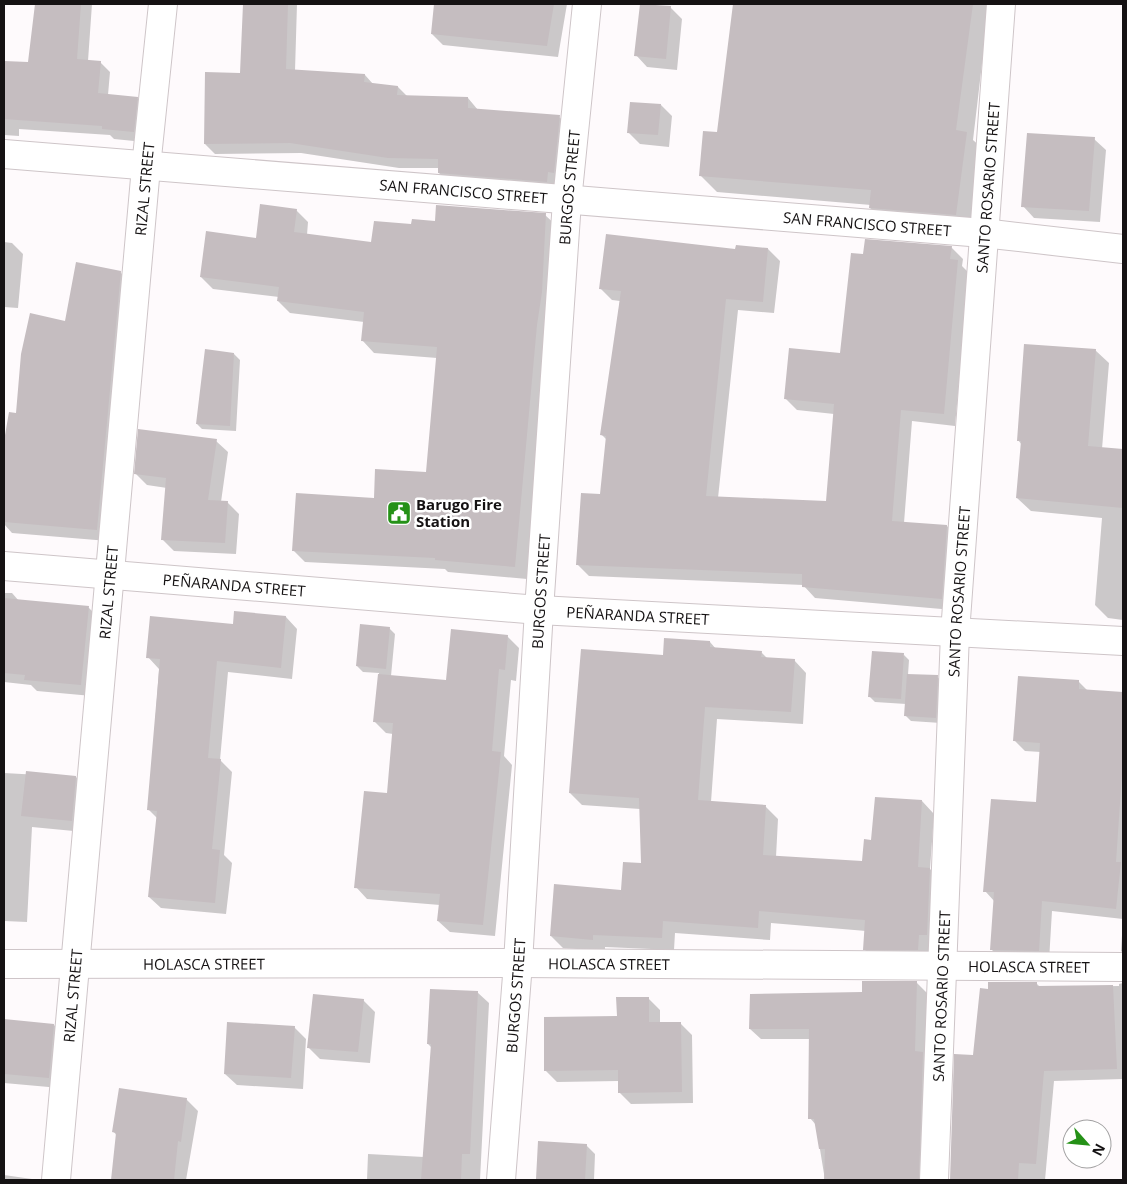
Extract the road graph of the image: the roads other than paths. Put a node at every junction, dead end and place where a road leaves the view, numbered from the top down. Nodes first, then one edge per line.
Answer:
1 (163, 4) edge
2 (587, 4) edge
3 (1001, 4) edge
4 (4, 154) edge
5 (146, 167) junction
6 (567, 201) junction
7 (983, 233) junction
8 (1123, 249) edge
9 (4, 566) edge
10 (110, 573) junction
11 (538, 610) junction
12 (955, 633) junction
13 (1123, 641) edge
14 (518, 963) junction
15 (4, 964) edge
16 (75, 965) junction
17 (943, 965) junction
18 (1123, 967) edge
19 (56, 1180) edge
20 (501, 1180) edge
21 (934, 1180) edge

1 - 5 street, RIZAL STREET
2 - 6 street, BURGOS STREET
3 - 7 street, SANTO ROSARIO STREET
4 - 5 street, SAN FRANCISCO STREET
5 - 6 street, SAN FRANCISCO STREET
5 - 10 street, RIZAL STREET
6 - 7 street, SAN FRANCISCO STREET
6 - 11 street, BURGOS STREET
7 - 8 street, SAN FRANCISCO STREET
7 - 12 street, SANTO ROSARIO STREET
9 - 10 street, PEÑARANDA STREET
10 - 11 street, PEÑARANDA STREET
10 - 16 street, RIZAL STREET
11 - 12 street, PEÑARANDA STREET
11 - 14 street, BURGOS STREET
12 - 13 street, PEÑARANDA STREET
12 - 17 street, SANTO ROSARIO STREET
14 - 16 street, HOLASCA STREET
14 - 17 street, HOLASCA STREET
14 - 20 street, BURGOS STREET
15 - 16 street, HOLASCA STREET
16 - 19 street, RIZAL STREET
17 - 18 street, HOLASCA STREET
17 - 21 street, SANTO ROSARIO STREET

